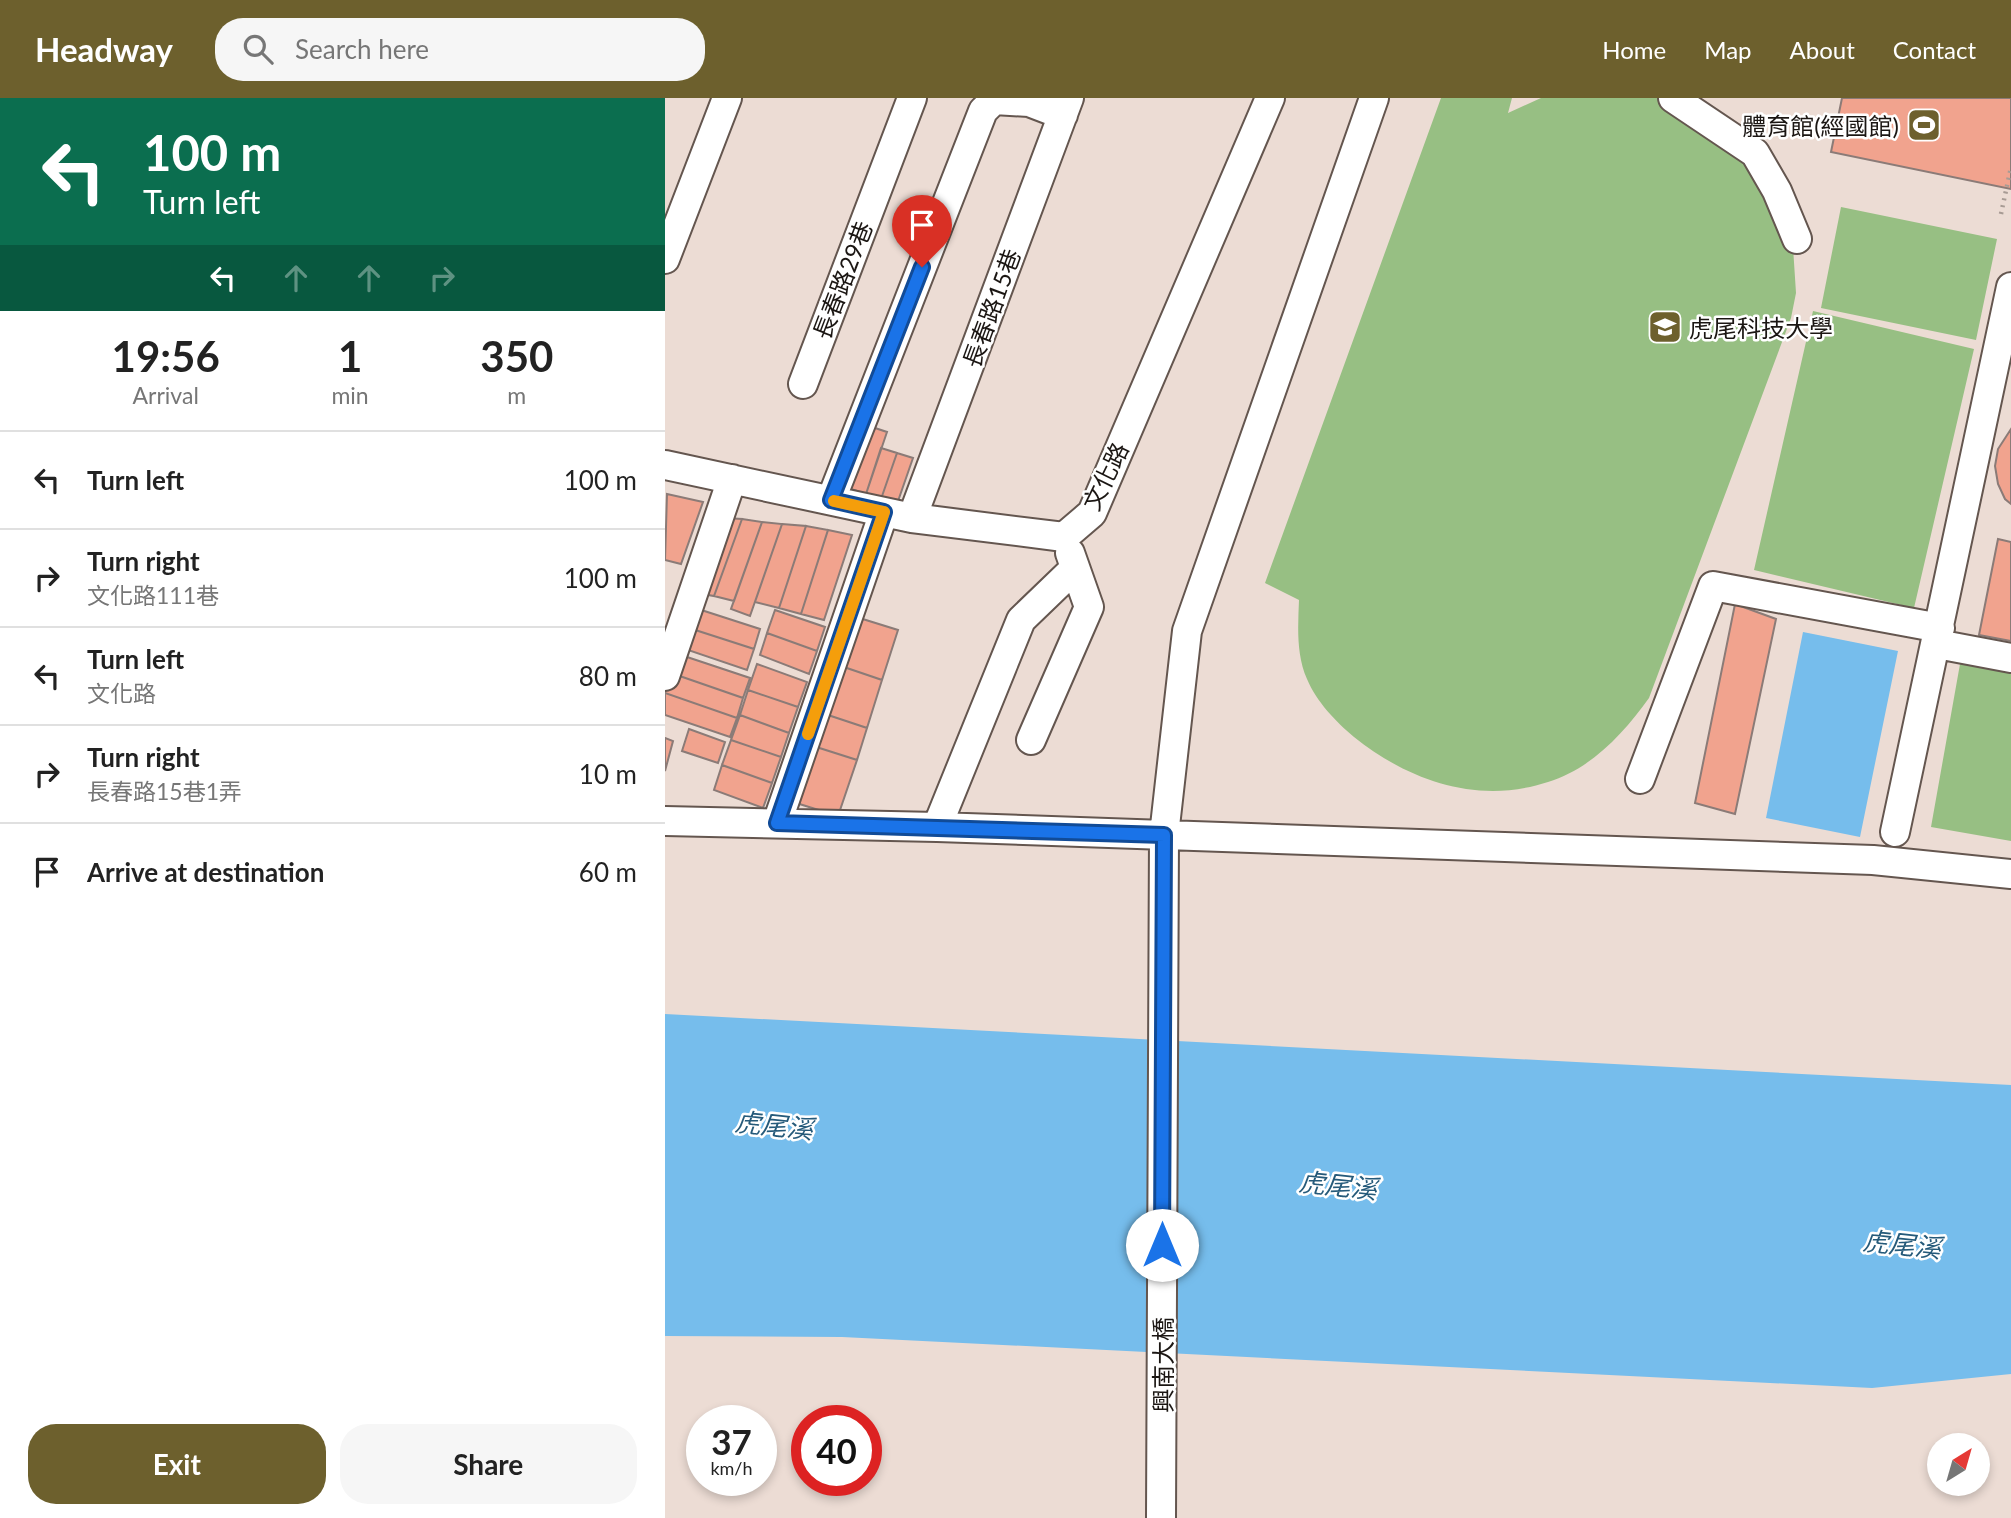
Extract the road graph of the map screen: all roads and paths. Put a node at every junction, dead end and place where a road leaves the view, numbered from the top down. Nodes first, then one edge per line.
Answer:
1 (727, 98) edge
2 (912, 98) edge
3 (1270, 98) edge
4 (1374, 98) edge
5 (1674, 98) edge
6 (1066, 106) edge
7 (2011, 167) edge
8 (2001, 214) dead end
9 (1797, 239) dead end
10 (665, 258) edge
11 (2011, 287) edge
12 (2003, 359) edge
13 (803, 384) dead end
14 (665, 465) edge
15 (732, 479) junction
16 (831, 500) junction
17 (884, 512) junction
18 (912, 518) junction
19 (1064, 537) junction
20 (1075, 568) junction
21 (1938, 636) junction
22 (2011, 658) edge
23 (665, 676) edge
24 (1031, 740) dead end
25 (1640, 779) dead end
26 (665, 821) edge
27 (777, 823) junction
28 (937, 827) junction
29 (1895, 832) dead end
30 (1164, 835) junction
31 (2011, 874) edge
32 (1161, 1518) edge

1 - 10 street
2 - 13 street, 長春路29巷
3 - 19 street, 文化路
4 - 30 street
5 - 9 street
6 - 16 street
6 - 18 street, 長春路15巷
7 - 8 path
11 - 12 street
12 - 21 street
14 - 15 street
15 - 16 street
15 - 23 street
16 - 17 street
17 - 18 street
17 - 27 street
18 - 19 street
19 - 20 street
20 - 24 street
20 - 28 street
21 - 22 street
21 - 25 street
21 - 29 street
26 - 27 street
27 - 28 street
28 - 30 street
30 - 31 street
30 - 32 street, 興南大橋

